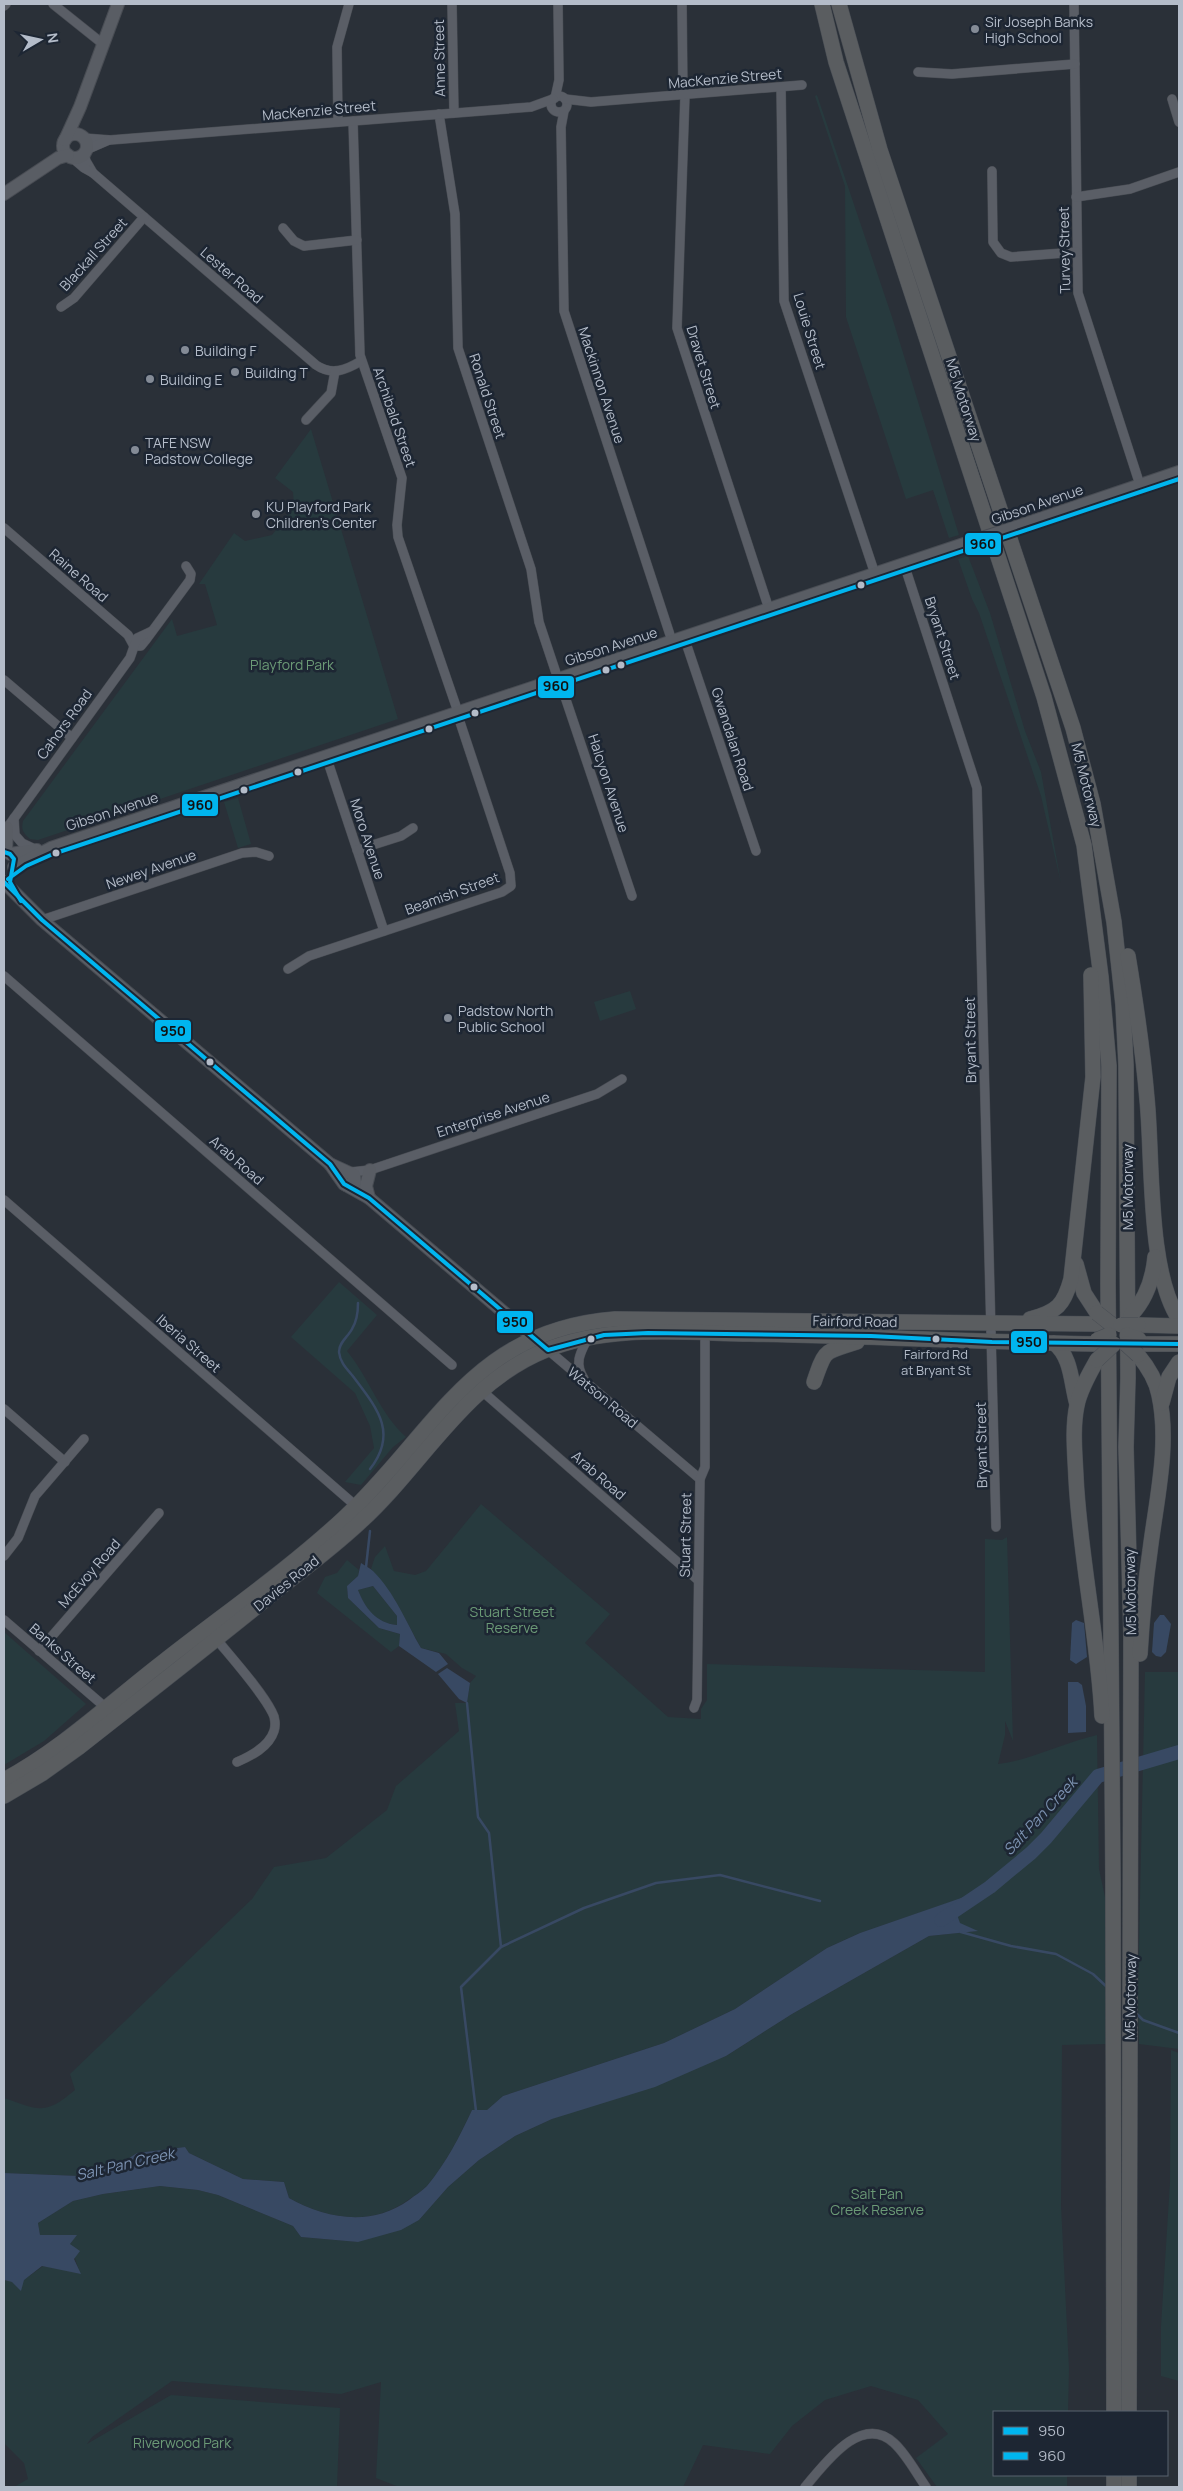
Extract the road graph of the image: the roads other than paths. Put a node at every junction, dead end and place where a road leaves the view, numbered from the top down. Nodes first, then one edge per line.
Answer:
1 (53, 4) edge
2 (118, 4) edge
3 (349, 4) edge
4 (452, 4) edge
5 (558, 4) edge
6 (682, 4) edge
7 (820, 4) edge
8 (839, 4) edge
9 (848, 4) edge
10 (1074, 4) edge
11 (103, 44) junction
12 (1075, 64) junction
13 (918, 72) dead end
14 (802, 85) dead end
15 (781, 87) junction
16 (861, 87) junction
17 (684, 95) junction
18 (559, 99) junction
19 (1172, 99) dead end
20 (591, 102) junction
21 (80, 107) junction
22 (532, 107) junction
23 (560, 110) junction
24 (454, 113) junction
25 (439, 114) junction
26 (354, 121) junction
27 (338, 122) junction
28 (1179, 122) edge
29 (84, 144) junction
30 (66, 149) junction
31 (992, 172) dead end
32 (1179, 172) edge
33 (93, 173) junction
34 (4, 194) edge
35 (1076, 197) junction
36 (144, 217) junction
37 (283, 228) dead end
38 (357, 240) junction
39 (1077, 252) junction
40 (61, 307) dead end
41 (361, 361) junction
42 (335, 371) junction
43 (306, 420) dead end
44 (1179, 472) edge
45 (1140, 485) junction
46 (4, 528) edge
47 (904, 564) junction
48 (186, 566) dead end
49 (875, 574) junction
50 (769, 609) junction
51 (678, 639) junction
52 (134, 646) junction
53 (558, 679) junction
54 (4, 680) edge
55 (458, 712) junction
56 (72, 738) junction
57 (326, 756) junction
58 (1070, 791) junction
59 (7, 826) edge
60 (413, 828) dead end
61 (1099, 831) junction
62 (51, 848) junction
63 (37, 850) junction
64 (357, 850) junction
65 (756, 851) dead end
66 (7, 853) edge
67 (269, 856) dead end
68 (8, 874) edge
69 (632, 896) dead end
70 (42, 920) junction
71 (384, 931) junction
72 (288, 969) dead end
73 (4, 976) edge
74 (622, 1078) dead end
75 (370, 1170) junction
76 (350, 1179) junction
77 (369, 1198) junction
78 (4, 1200) edge
79 (1157, 1247) junction
80 (1075, 1255) junction
81 (1179, 1319) edge
82 (1012, 1323) junction
83 (1179, 1326) edge
84 (991, 1332) junction
85 (705, 1333) junction
86 (1118, 1335) junction
87 (871, 1336) junction
88 (534, 1338) junction
89 (588, 1338) junction
90 (1054, 1343) junction
91 (1172, 1343) edge
92 (548, 1350) junction
93 (1179, 1362) edge
94 (452, 1365) dead end
95 (814, 1382) dead end
96 (587, 1383) junction
97 (482, 1391) junction
98 (1077, 1404) junction
99 (1162, 1407) junction
100 (4, 1409) edge
101 (84, 1439) dead end
102 (65, 1462) junction
103 (700, 1479) junction
104 (356, 1506) junction
105 (159, 1513) dead end
106 (996, 1527) dead end
107 (4, 1556) edge
108 (698, 1580) junction
109 (4, 1620) edge
110 (207, 1627) junction
111 (217, 1639) junction
112 (39, 1651) junction
113 (175, 1673) junction
114 (1135, 1696) junction
115 (1106, 1697) junction
116 (105, 1708) junction
117 (694, 1708) dead end
118 (237, 1762) dead end
119 (4, 1780) edge
120 (4, 1796) edge
121 (1114, 2411) edge
122 (1129, 2411) edge
123 (806, 2487) edge
124 (926, 2487) edge

1 - 11 street
2 - 11 main road
3 - 27 street
4 - 24 street, Anne Street
5 - 18 street
6 - 17 street, Dravet Street
7 - 58 highway, M5 Motorway
8 - 16 highway, M5 Motorway
9 - 16 highway
10 - 12 street, Turvey Street
11 - 21 main road
12 - 13 street
12 - 35 street, Turvey Street
14 - 15 street, MacKenzie Street
15 - 17 street, MacKenzie Street
15 - 49 street, Louie Street
16 - 61 highway, M5 Motorway
17 - 20 street, MacKenzie Street
17 - 50 street, Dravet Street
18 - 20 street, MacKenzie Street
18 - 22 street, MacKenzie Street
18 - 23 street
18 - 23 street
19 - 28 street
20 - 23 street, MacKenzie Street
21 - 29 main road
21 - 30 main road
22 - 23 street, MacKenzie Street
22 - 24 street, MacKenzie Street
23 - 51 street, Mackinnon Avenue
24 - 25 street, MacKenzie Street
25 - 26 street, MacKenzie Street
25 - 53 street, Ronald Street
26 - 27 street, MacKenzie Street
26 - 38 street, Archibald Street
27 - 29 street, MacKenzie Street
29 - 30 main road
29 - 30 main road
29 - 33 street, Lester Road
30 - 33 street, Lester Road
30 - 34 main road
31 - 39 street
32 - 35 street
33 - 36 street, Lester Road
35 - 39 street, Turvey Street
36 - 40 street, Blackall Street
36 - 42 street, Lester Road
37 - 38 street
38 - 41 street, Archibald Street
39 - 45 street, Turvey Street
41 - 42 street
41 - 55 street, Archibald Street
42 - 43 street
44 - 45 main road, Gibson Avenue
45 - 47 main road, Gibson Avenue, bridge
46 - 52 street, Raine Road
47 - 49 main road, Gibson Avenue
47 - 84 street, Bryant Street
48 - 52 street, Cahors Road
49 - 50 main road, Gibson Avenue
50 - 51 main road, Gibson Avenue
51 - 53 main road, Gibson Avenue
51 - 65 street, Gwandalan Road
52 - 56 street, Cahors Road
53 - 55 main road, Gibson Avenue
53 - 69 street, Halcyon Avenue
54 - 56 street
55 - 57 main road, Gibson Avenue
55 - 71 street, Beamish Street
56 - 59 street, Cahors Road
57 - 62 main road, Gibson Avenue
57 - 64 street, Moro Avenue
58 - 80 highway
58 - 115 highway, M5 Motorway
59 - 63 street
59 - 66 main road
60 - 64 street
61 - 79 highway
61 - 114 highway, M5 Motorway
62 - 63 main road, Gibson Avenue
62 - 68 main road, Gibson Avenue
63 - 66 main road, Gibson Avenue
64 - 71 street, Moro Avenue
66 - 68 main road, Watson Road
67 - 70 street, Newey Avenue
68 - 70 main road, Watson Road
70 - 76 main road, Watson Road
71 - 72 street, Beamish Street
73 - 94 street, Arab Road
74 - 75 street, Enterprise Avenue
75 - 76 street, Enterprise Avenue
75 - 77 main road
76 - 77 main road, Watson Road
77 - 88 main road, Watson Road
78 - 104 street, Iberia Street
79 - 81 highway
79 - 86 highway
80 - 82 highway
80 - 86 highway
82 - 84 highway, Fairford Road
82 - 86 highway, Fairford Road
83 - 86 highway
84 - 86 highway
84 - 87 highway, Fairford Road
84 - 88 highway, Fairford Road
84 - 90 highway, Fairford Road
84 - 106 street, Bryant Street
85 - 87 highway, Fairford Road
85 - 89 highway, Fairford Road
85 - 103 street, Stuart Street
86 - 90 highway, Fairford Road
86 - 91 highway
86 - 98 highway, bridge
86 - 99 highway
87 - 95 highway
88 - 92 highway, Watson Road
88 - 104 highway, Davies Road
89 - 92 highway, Fairford Road
89 - 96 street
90 - 98 highway
92 - 96 street, Watson Road
92 - 97 highway, Davies Road
93 - 99 highway
96 - 103 street, Watson Road
97 - 108 street, Arab Road
97 - 111 highway, Davies Road
98 - 115 highway
99 - 114 highway
100 - 102 street
101 - 102 street
102 - 107 street
103 - 108 street, Stuart Street
104 - 110 highway, Davies Road
105 - 112 street, McEvoy Road
108 - 117 street, Stuart Street
109 - 112 street, Banks Street
110 - 111 street
110 - 116 highway, Davies Road
111 - 113 highway, Davies Road
111 - 118 street
112 - 116 street, Banks Street
113 - 116 highway
113 - 120 highway, Davies Road
114 - 122 highway, M5 Motorway
115 - 121 highway, M5 Motorway
116 - 119 highway, Davies Road
123 - 124 street

